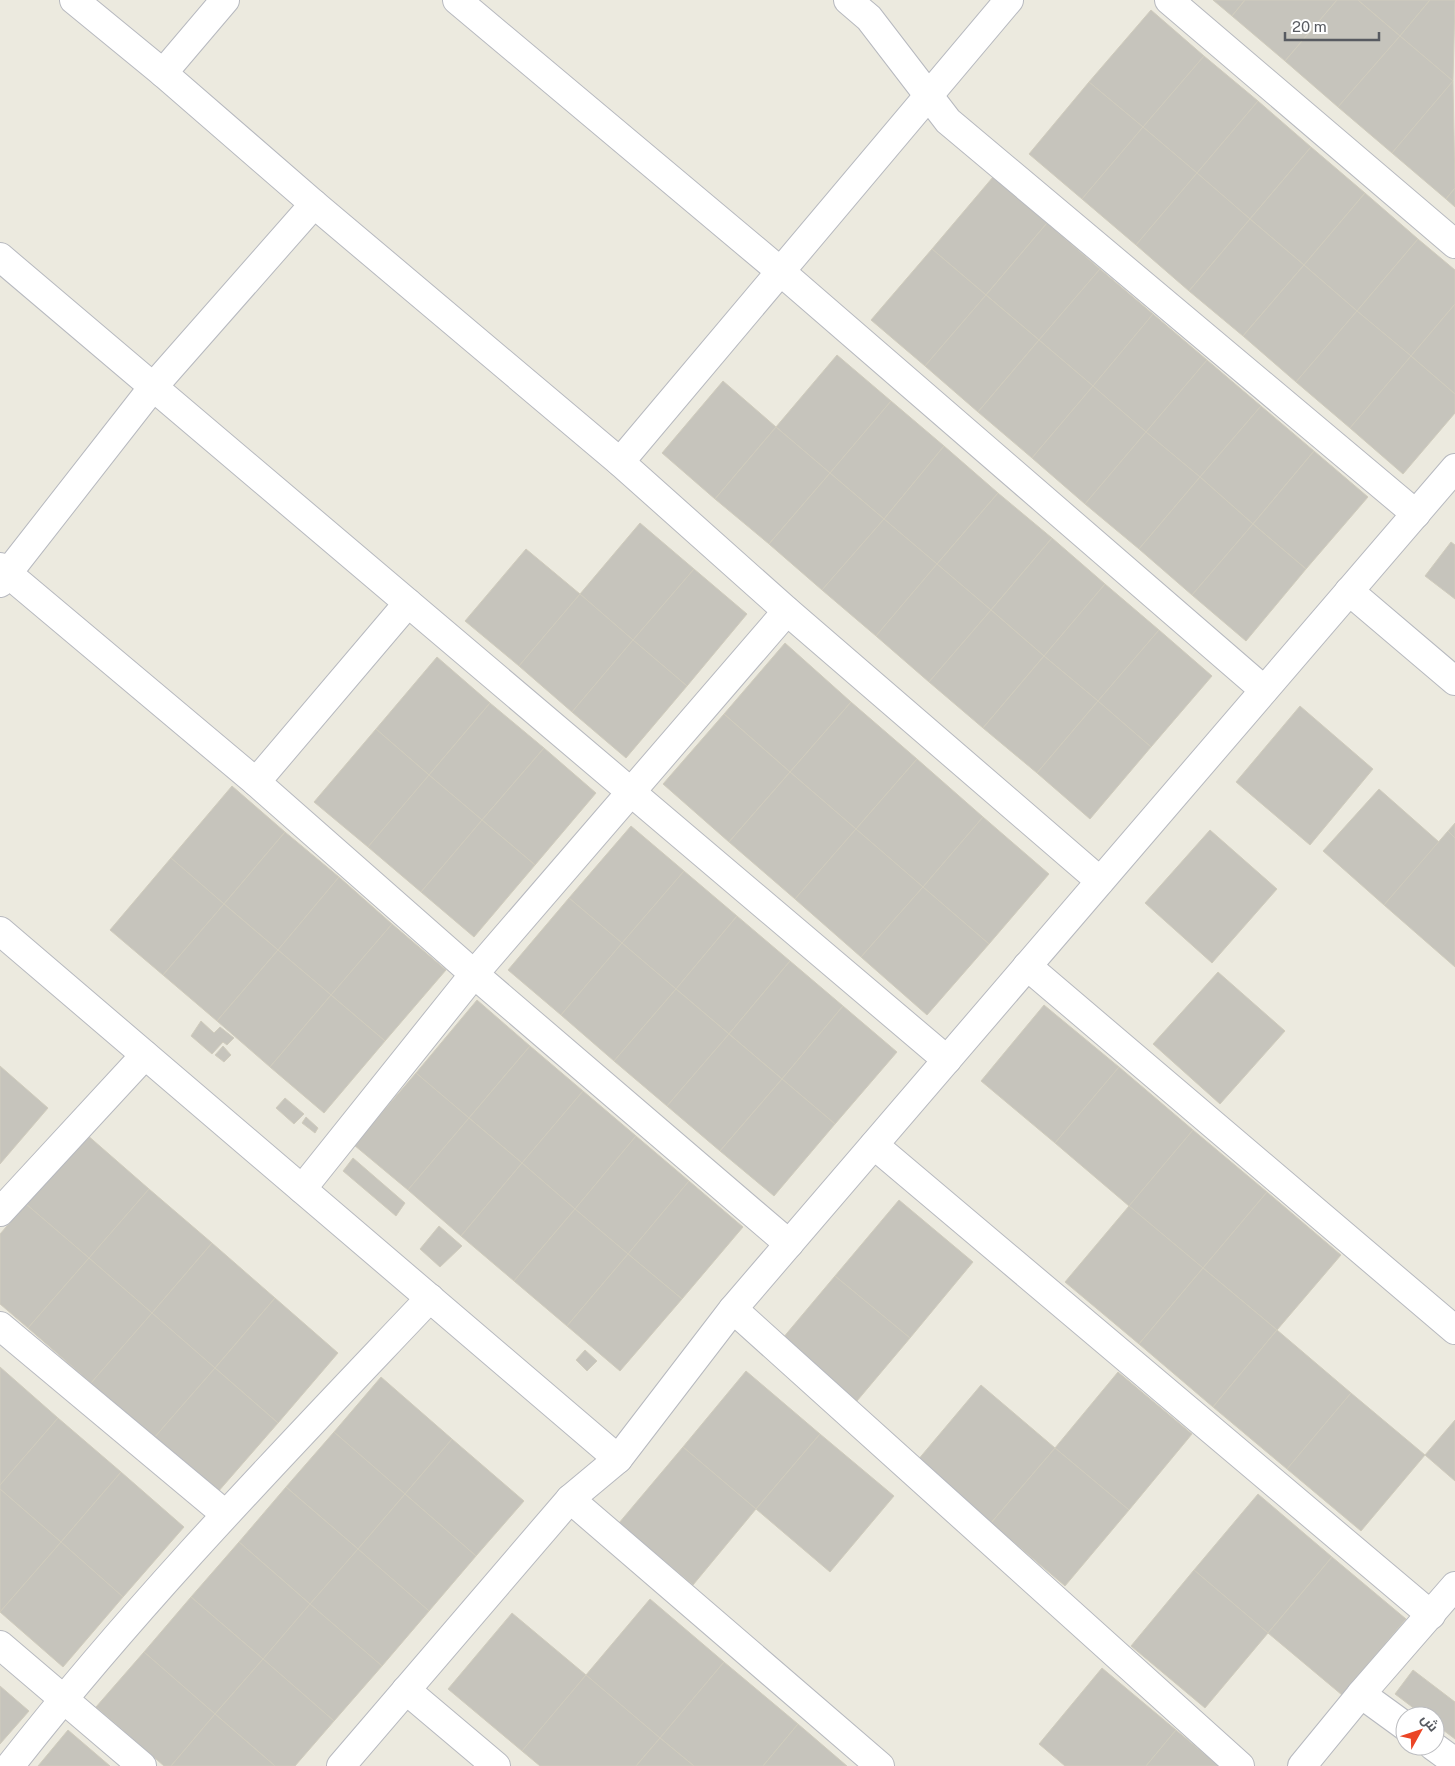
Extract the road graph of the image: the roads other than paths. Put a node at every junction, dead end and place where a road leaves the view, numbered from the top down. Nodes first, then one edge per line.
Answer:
1 (74, 0) edge
2 (225, 0) edge
3 (457, 0) edge
4 (848, 0) edge
5 (1009, 0) edge
6 (1169, 0) edge
7 (162, 72) junction
8 (928, 94) junction
9 (314, 204) junction
10 (1455, 244) edge
11 (0, 257) edge
12 (780, 271) junction
13 (153, 387) junction
14 (620, 462) junction
15 (1455, 468) edge
16 (1416, 514) junction
17 (2, 574) edge
18 (1349, 591) junction
19 (408, 603) junction
20 (787, 611) junction
21 (1455, 681) edge
22 (1264, 690) junction
23 (256, 782) junction
24 (631, 792) junction
25 (1100, 881) junction
26 (0, 931) edge
27 (1027, 966) junction
28 (474, 974) junction
29 (146, 1055) junction
30 (947, 1060) junction
31 (874, 1145) junction
32 (302, 1189) junction
33 (0, 1212) edge
34 (789, 1244) junction
35 (430, 1298) junction
36 (733, 1309) junction
37 (0, 1326) edge
38 (1455, 1330) edge
39 (618, 1459) junction
40 (570, 1499) junction
41 (226, 1514) junction
42 (1455, 1586) edge
43 (1431, 1614) junction
44 (0, 1645) edge
45 (406, 1690) junction
46 (1361, 1694) junction
47 (62, 1699) junction
48 (1395, 1719) edge
49 (10, 1766) edge
50 (142, 1766) edge
51 (341, 1766) edge
52 (496, 1766) edge
53 (880, 1766) edge
54 (1240, 1766) edge
55 (1302, 1766) edge

1 - 7 street
2 - 7 street
3 - 12 street
4 - 8 street
5 - 8 street
6 - 10 street
7 - 9 street
8 - 12 street
8 - 16 street
9 - 13 street
9 - 14 street
11 - 13 street
12 - 14 street
12 - 22 street
13 - 17 street
13 - 19 street
14 - 20 street
15 - 16 street
16 - 18 street
17 - 23 street
18 - 21 street
18 - 22 street
19 - 23 street
19 - 24 street
20 - 24 street
20 - 25 street
22 - 25 street
23 - 28 street
24 - 28 street
24 - 30 street
25 - 27 street
26 - 29 street
27 - 30 street
27 - 38 street
28 - 32 street
28 - 34 street
29 - 32 street
29 - 33 street
30 - 31 street
31 - 34 street
31 - 43 street
32 - 35 street
34 - 36 street
35 - 39 street
35 - 41 street
36 - 39 street
36 - 54 street
37 - 41 street
39 - 40 street
40 - 45 street
40 - 53 street
41 - 47 street
42 - 43 street
43 - 46 street
44 - 47 street
45 - 51 street
45 - 52 street
46 - 48 street
46 - 55 street
47 - 49 street
47 - 50 street

